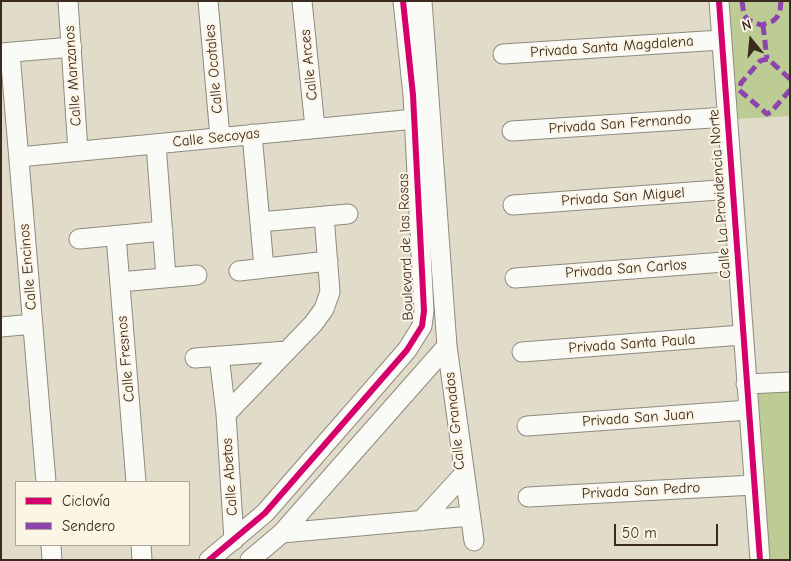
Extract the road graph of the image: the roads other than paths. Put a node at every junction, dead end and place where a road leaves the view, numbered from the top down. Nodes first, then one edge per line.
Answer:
1 (68, 1) edge
2 (208, 1) edge
3 (302, 1) edge
4 (403, 1) edge
5 (422, 1) edge
6 (719, 1) edge
7 (721, 40) junction
8 (72, 47) junction
9 (6, 53) edge
10 (503, 54) dead end
11 (727, 117) junction
12 (423, 118) junction
13 (315, 128) junction
14 (512, 131) dead end
15 (252, 134) junction
16 (220, 138) junction
17 (156, 144) junction
18 (78, 151) junction
19 (18, 157) junction
20 (732, 189) junction
21 (513, 205) dead end
22 (348, 214) dead end
23 (324, 216) junction
24 (260, 222) junction
25 (163, 231) junction
26 (116, 236) junction
27 (79, 239) dead end
28 (328, 261) junction
29 (737, 261) junction
30 (264, 268) junction
31 (239, 271) dead end
32 (197, 275) dead end
33 (166, 277) junction
34 (516, 278) dead end
35 (120, 282) junction
36 (33, 324) junction
37 (1, 327) edge
38 (742, 335) junction
39 (447, 346) junction
40 (286, 351) junction
41 (522, 352) dead end
42 (219, 356) junction
43 (195, 358) dead end
44 (790, 382) edge
45 (746, 384) junction
46 (749, 410) junction
47 (226, 414) junction
48 (527, 426) dead end
49 (464, 474) junction
50 (46, 481) edge
51 (136, 481) edge
52 (754, 485) junction
53 (528, 497) dead end
54 (470, 516) junction
55 (421, 521) junction
56 (282, 533) junction
57 (234, 540) junction
58 (474, 541) dead end
59 (51, 546) edge
60 (141, 546) edge
61 (52, 560) edge
62 (142, 560) edge
63 (209, 560) edge
64 (250, 560) edge
65 (760, 560) edge

1 - 8 street, Calle Manzanos
2 - 16 street, Calle Ocotales
3 - 13 street, Calle Arces
4 - 12 street, Boulevard de las Rosas
5 - 12 street, Boulevard de las Rosas
6 - 7 street, Calle La Providencia Norte
7 - 10 street, Privada Santa Magdalena
7 - 11 street, Calle La Providencia Norte
8 - 9 street
8 - 18 street, Calle Manzanos
9 - 19 street, Calle Encinos
11 - 14 street, Privada San Fernando
11 - 20 street, Calle La Providencia Norte
12 - 13 street, Calle Secoyas
12 - 39 street, Boulevard de las Rosas
12 - 57 street, Boulevard de las Rosas
13 - 15 street, Calle Secoyas
15 - 16 street, Calle Secoyas
15 - 24 street
16 - 17 street, Calle Secoyas
17 - 18 street, Calle Secoyas
17 - 25 street
18 - 19 street, Calle Secoyas
19 - 36 street, Calle Encinos
20 - 21 street, Privada San Miguel
20 - 29 street, Calle La Providencia Norte
22 - 23 street
23 - 24 street
23 - 28 street
24 - 30 street
25 - 26 street
25 - 33 street
26 - 27 street
26 - 35 street, Calle Fresnos
28 - 30 street
28 - 40 street
29 - 34 street, Privada San Carlos
29 - 38 street, Calle La Providencia Norte
30 - 31 street
32 - 33 street
33 - 35 street
35 - 51 street, Calle Fresnos
36 - 37 street
36 - 50 street, Calle Encinos
38 - 41 street, Privada Santa Paula
38 - 45 street, Calle La Providencia Norte
39 - 49 street, Calle Granados
39 - 56 street
40 - 42 street
40 - 47 street
42 - 43 street
42 - 47 street, Calle Abetos
44 - 45 street
45 - 46 street, Calle La Providencia Norte
46 - 48 street, Privada San Juan
46 - 52 street, Calle La Providencia Norte
47 - 57 street, Calle Abetos
49 - 54 street
49 - 55 street, Calle Granados
52 - 53 street, Privada San Pedro
52 - 65 street, Calle La Providencia Norte
54 - 55 street
54 - 58 street
55 - 56 street
56 - 64 street
57 - 63 street, Boulevard de las Rosas
59 - 61 street
60 - 62 street

